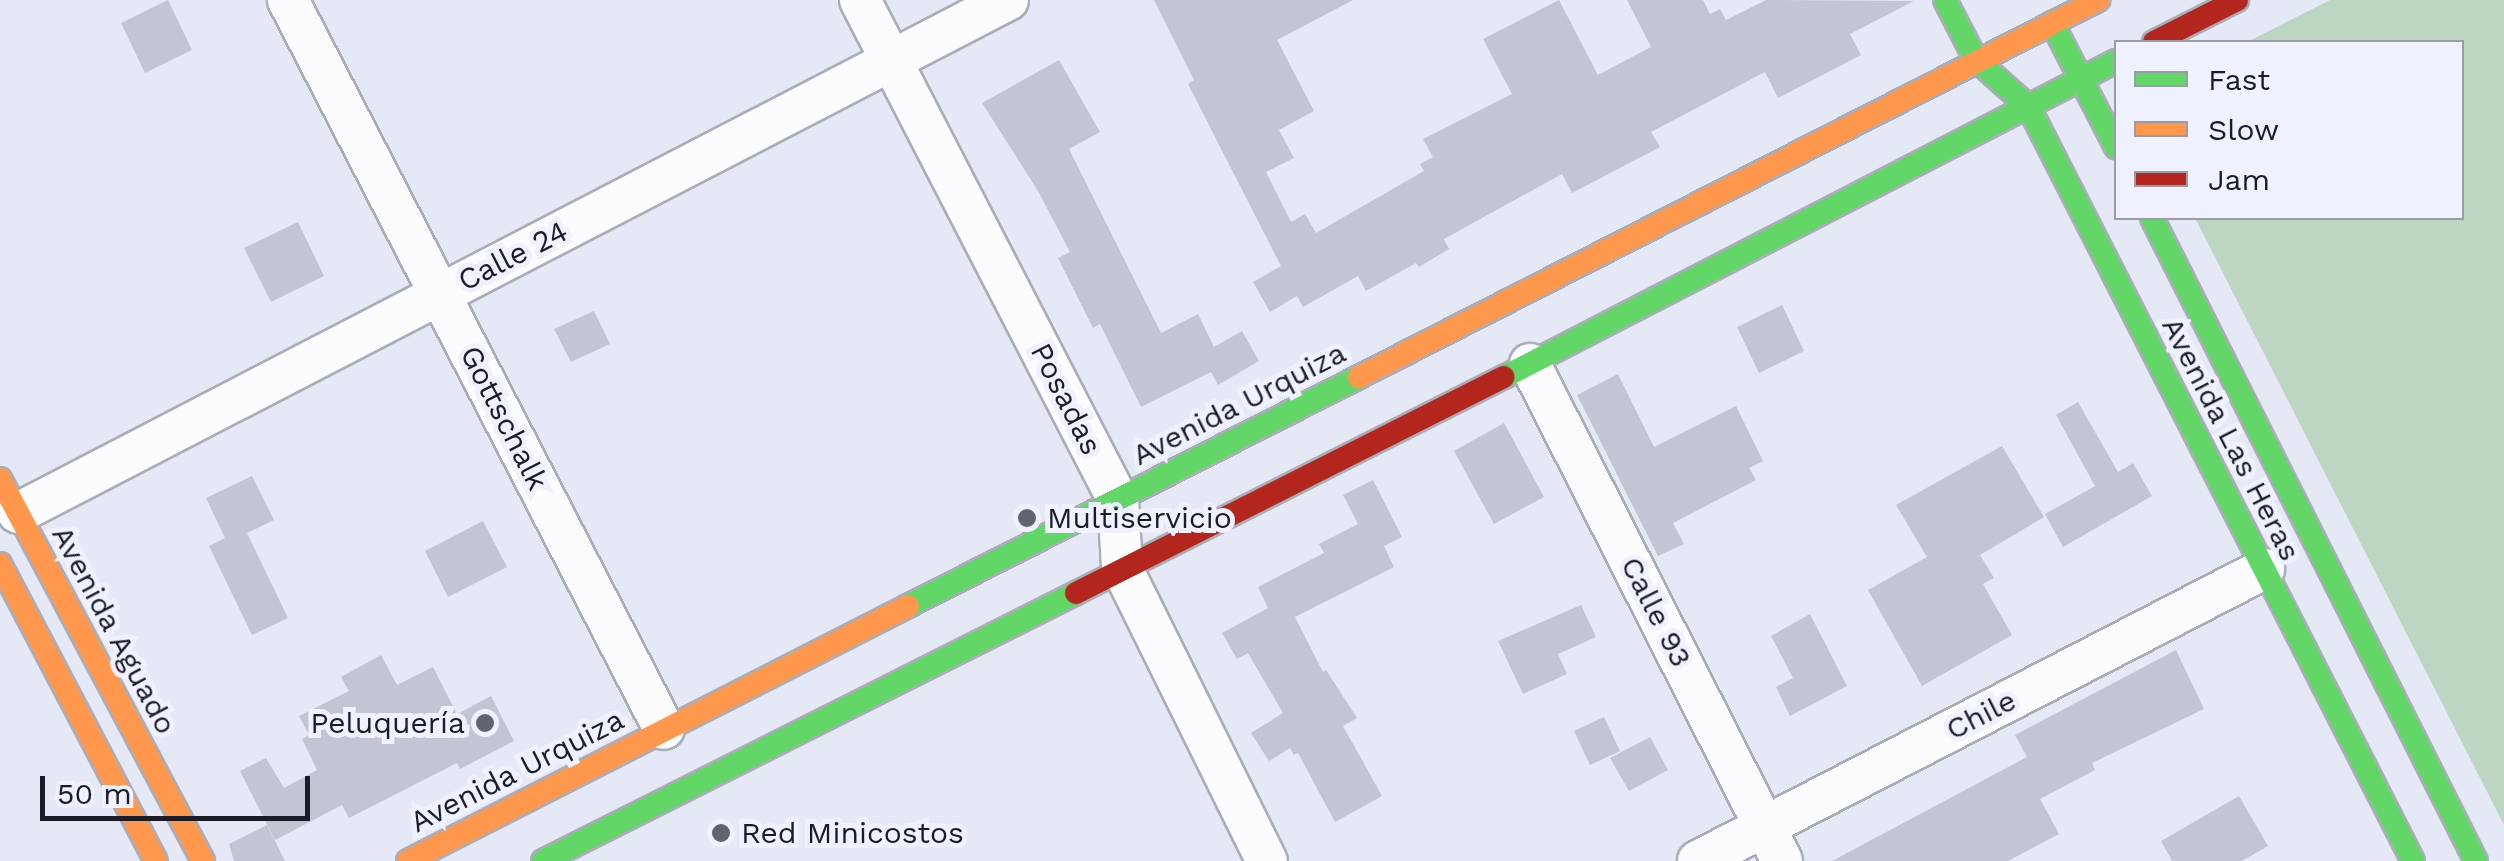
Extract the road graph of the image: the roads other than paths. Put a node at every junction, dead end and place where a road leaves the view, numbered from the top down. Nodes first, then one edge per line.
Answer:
1 (288, 0) edge
2 (860, 0) edge
3 (1008, 0) edge
4 (1945, 0) edge
5 (2098, 0) edge
6 (2237, 0) edge
7 (2052, 23) junction
8 (2158, 40) edge
9 (892, 60) junction
10 (1976, 60) junction
11 (2114, 63) edge
12 (2082, 79) junction
13 (2028, 106) junction
14 (2114, 143) edge
15 (2153, 220) edge
16 (440, 294) junction
17 (1530, 364) junction
18 (9, 496) edge
19 (1118, 500) junction
20 (0, 564) edge
21 (1122, 568) junction
22 (2264, 569) junction
23 (664, 729) junction
24 (1774, 844) edge
25 (156, 861) edge
26 (202, 861) edge
27 (408, 861) edge
28 (542, 861) edge
29 (1267, 861) edge
30 (1698, 861) edge
31 (2414, 861) edge
32 (2476, 861) edge

1 - 16 street, Gottschalk
2 - 9 street, Posadas
3 - 9 street, Calle 24
4 - 10 main road
5 - 7 main road, Avenida Urquiza
6 - 8 main road
7 - 10 main road, Avenida Urquiza
7 - 12 main road
9 - 16 street, Calle 24
9 - 19 street, Posadas
10 - 13 main road, Avenida Las Heras
10 - 19 main road, Avenida Urquiza
11 - 12 main road
12 - 13 main road
12 - 14 main road
13 - 17 main road
13 - 22 main road, Avenida Las Heras
15 - 32 main road, Avenida Las Heras
16 - 18 street, Calle 24
16 - 23 street, Gottschalk
17 - 21 main road
17 - 24 street, Calle 93
18 - 26 main road, Avenida Aguado
19 - 21 street, Posadas
19 - 23 main road, Avenida Urquiza
20 - 25 main road
21 - 28 main road
21 - 29 street, Posadas
22 - 24 street, Chile
22 - 31 main road, Avenida Las Heras
23 - 27 main road, Avenida Urquiza
24 - 30 street, Chile

